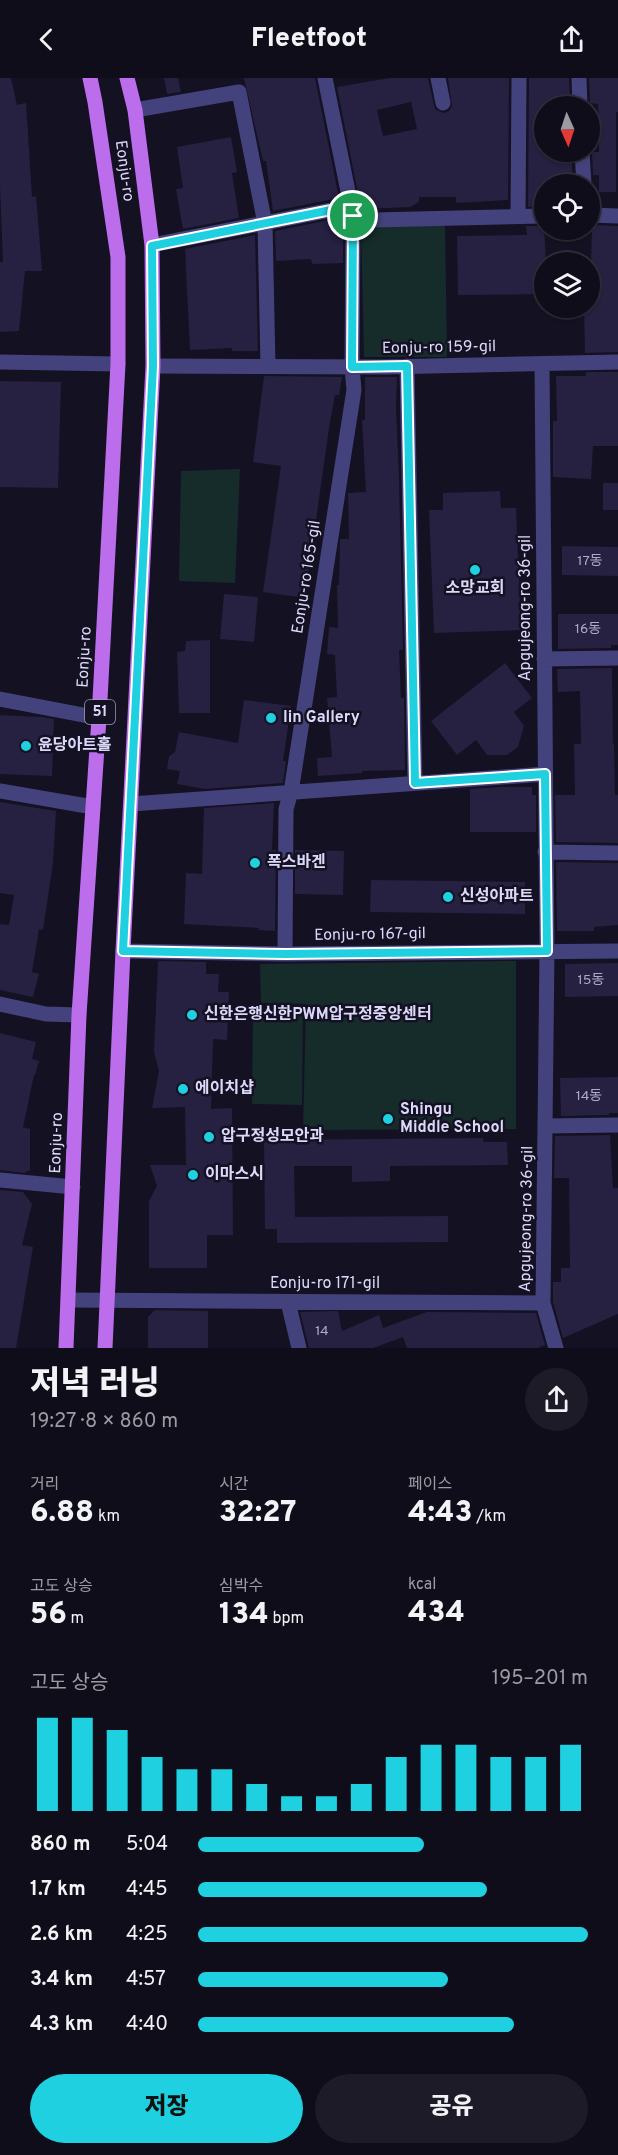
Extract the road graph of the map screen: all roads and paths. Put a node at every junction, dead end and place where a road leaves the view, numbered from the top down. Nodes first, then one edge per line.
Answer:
1 (90, 78) edge
2 (127, 78) edge
3 (325, 78) edge
4 (438, 78) edge
5 (519, 78) edge
6 (579, 78) edge
7 (580, 96) edge
8 (443, 103) dead end
9 (135, 110) junction
10 (600, 215) edge
11 (353, 216) junction
12 (518, 216) junction
13 (534, 216) edge
14 (618, 216) edge
15 (264, 224) junction
16 (152, 246) junction
17 (0, 362) edge
18 (618, 362) edge
19 (118, 364) junction
20 (542, 364) junction
21 (153, 366) junction
22 (268, 366) junction
23 (407, 366) junction
24 (352, 367) junction
25 (618, 658) edge
26 (544, 659) junction
27 (0, 699) edge
28 (99, 718) junction
29 (545, 774) junction
30 (415, 783) junction
31 (0, 791) edge
32 (291, 792) junction
33 (131, 804) junction
34 (93, 807) junction
35 (545, 852) junction
36 (618, 853) edge
37 (123, 951) junction
38 (547, 951) junction
39 (618, 951) edge
40 (285, 954) junction
41 (0, 1004) edge
42 (79, 1015) junction
43 (618, 1125) edge
44 (546, 1126) junction
45 (0, 1180) edge
46 (73, 1187) junction
47 (68, 1300) junction
48 (108, 1302) junction
49 (288, 1302) junction
50 (543, 1303) junction
51 (66, 1348) edge
52 (105, 1348) edge
53 (299, 1348) edge
54 (556, 1348) edge

1 - 19 main road, Eonju-ro / 51
2 - 9 main road, Eonju-ro / 51
3 - 11 street, Eonju-ro 165-gil
4 - 8 street
5 - 12 street
6 - 7 street
9 - 15 street
9 - 16 main road, Eonju-ro / 51
10 - 14 street
11 - 12 street
11 - 15 street
11 - 24 street, Eonju-ro 165-gil
12 - 13 street
15 - 16 street
15 - 22 street
16 - 21 main road, Eonju-ro / 51
17 - 19 street
18 - 20 street, Eonju-ro 159-gil
19 - 28 main road, Eonju-ro / 51
20 - 23 street, Eonju-ro 159-gil
20 - 26 street, Apgujeong-ro 36-gil
21 - 22 street, Eonju-ro 159-gil
21 - 33 main road, Eonju-ro / 51
22 - 24 street, Eonju-ro 159-gil
23 - 24 street, Eonju-ro 159-gil
23 - 30 street
24 - 32 street, Eonju-ro 165-gil
25 - 26 street
26 - 29 street, Apgujeong-ro 36-gil
27 - 28 street
28 - 34 main road, Eonju-ro / 51
29 - 30 street
29 - 35 street, Apgujeong-ro 36-gil
30 - 32 street
31 - 34 street
32 - 33 street
32 - 40 street, Eonju-ro 165-gil
33 - 37 main road, Eonju-ro / 51
34 - 42 main road, Eonju-ro / 51
35 - 36 street
35 - 38 street, Apgujeong-ro 36-gil
37 - 40 street, Eonju-ro 167-gil
37 - 48 main road, Eonju-ro / 51
38 - 39 street, Eonju-ro 167-gil
38 - 40 street, Eonju-ro 167-gil
38 - 44 street, Apgujeong-ro 36-gil
41 - 42 street
42 - 46 main road, Eonju-ro / 51
43 - 44 street, Apgujeong-ro 36-gil
44 - 50 street, Apgujeong-ro 36-gil
45 - 46 street
46 - 47 main road, Eonju-ro / 51
47 - 48 street, Eonju-ro 171-gil
47 - 51 main road, Eonju-ro / 51
48 - 49 street, Eonju-ro 171-gil
48 - 52 main road, Eonju-ro / 51
49 - 50 street, Eonju-ro 171-gil
49 - 53 street
50 - 54 street, Apgujeong-ro 36-gil

